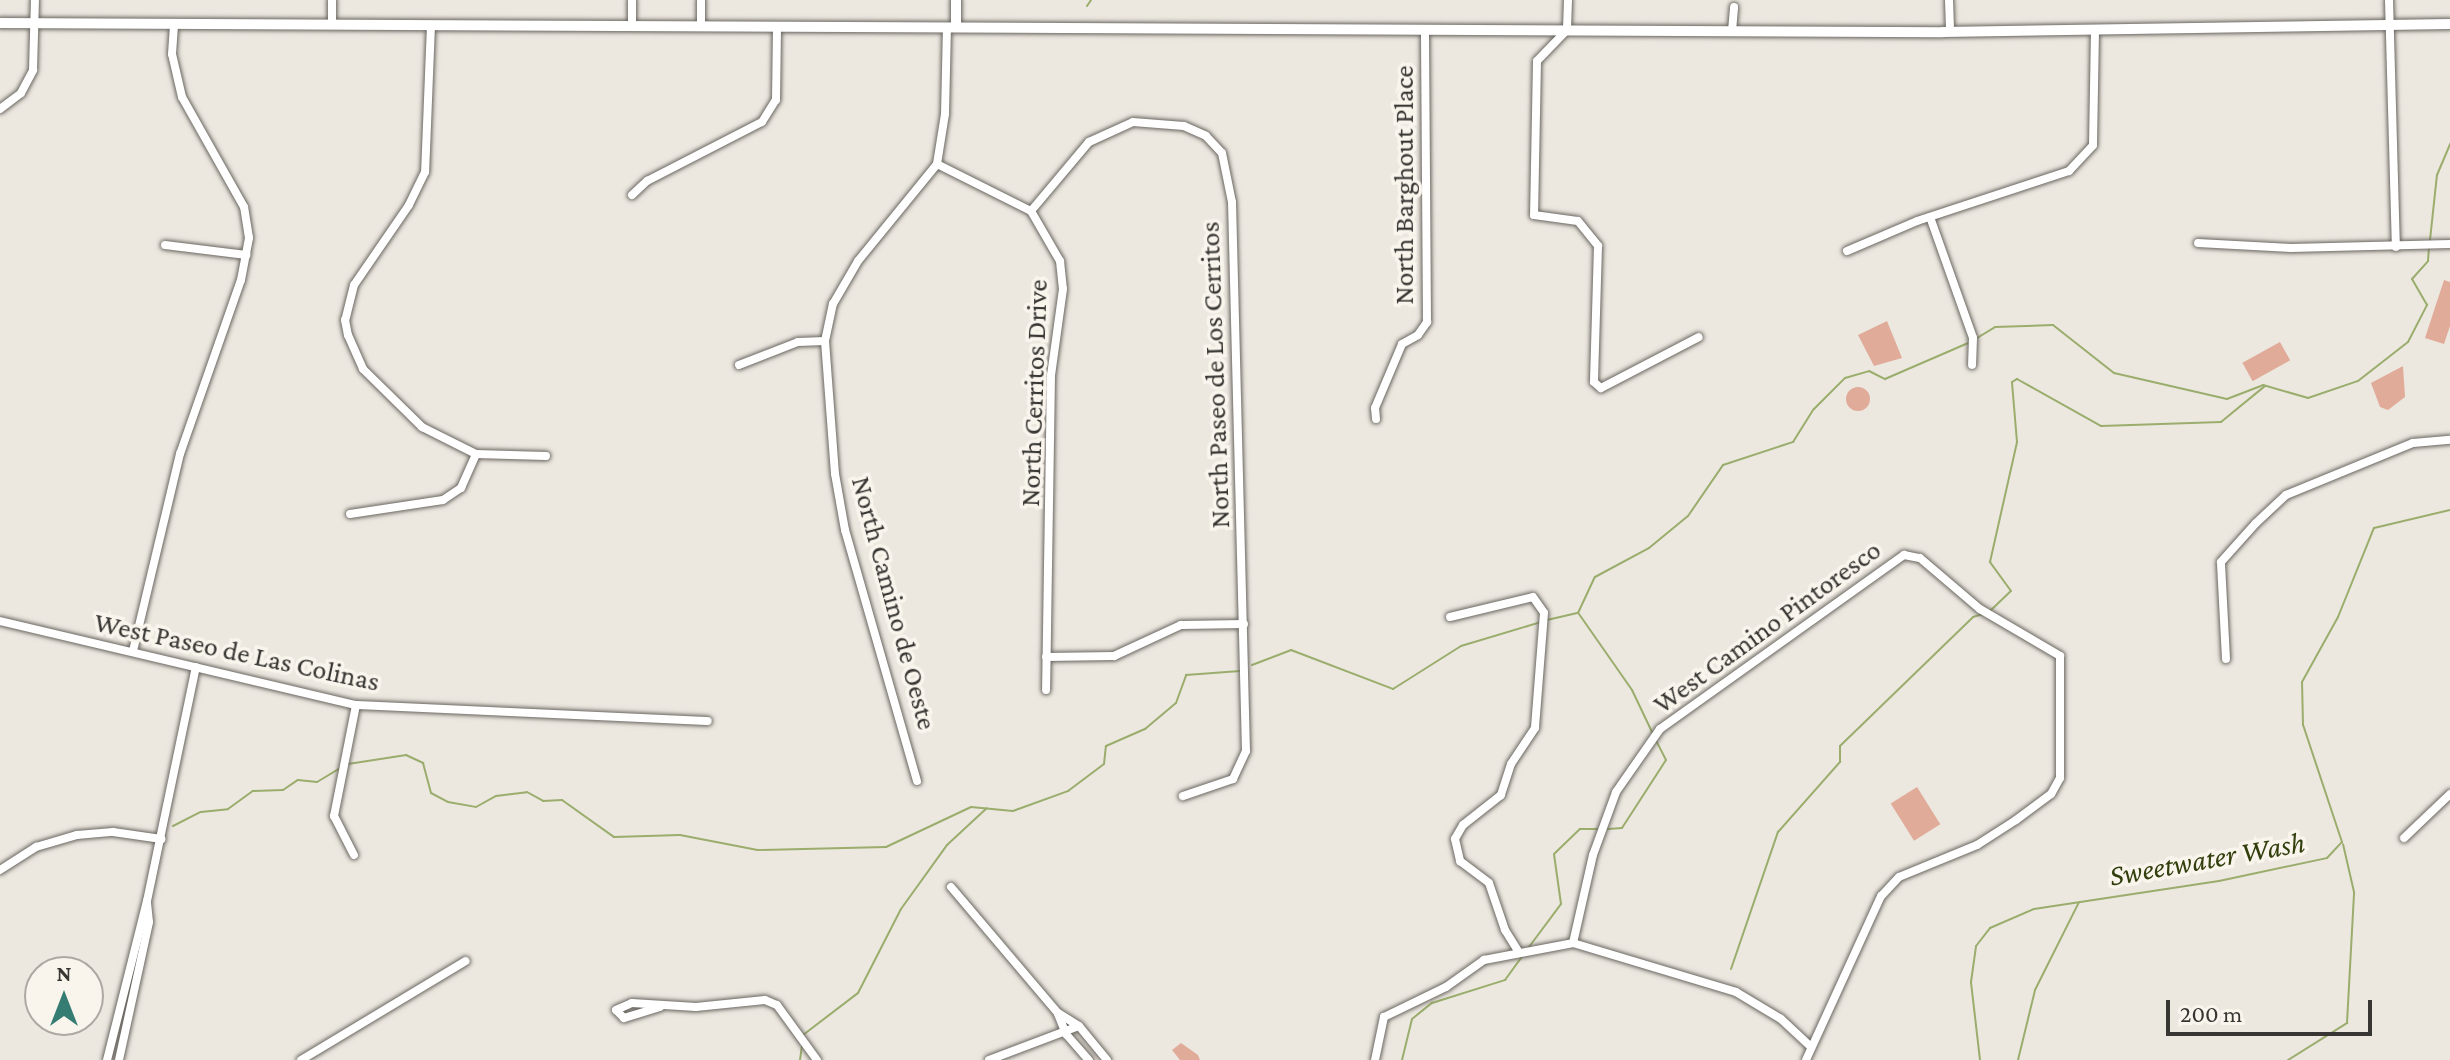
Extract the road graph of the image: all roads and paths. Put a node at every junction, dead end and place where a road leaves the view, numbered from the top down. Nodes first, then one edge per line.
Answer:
1 (35, 0) edge
2 (332, 0) edge
3 (632, 0) edge
4 (701, 0) edge
5 (956, 0) edge
6 (1568, 0) edge
7 (1949, 0) edge
8 (2389, 0) edge
9 (1734, 7) dead end
10 (0, 23) edge
11 (35, 23) junction
12 (174, 23) junction
13 (332, 24) junction
14 (2450, 24) edge
15 (431, 25) junction
16 (2390, 25) junction
17 (632, 26) junction
18 (701, 26) junction
19 (777, 26) junction
20 (951, 27) junction
21 (1425, 29) junction
22 (1567, 30) junction
23 (2095, 30) junction
24 (1732, 31) junction
25 (1950, 32) junction
26 (0, 109) edge
27 (937, 164) junction
28 (632, 195) dead end
29 (1031, 211) junction
30 (1930, 217) junction
31 (2198, 243) dead end
32 (2450, 244) edge
33 (165, 245) dead end
34 (2396, 247) junction
35 (1847, 251) dead end
36 (246, 255) junction
37 (1699, 337) dead end
38 (825, 341) junction
39 (739, 365) dead end
40 (1972, 365) dead end
41 (1376, 419) dead end
42 (2450, 440) edge
43 (476, 454) junction
44 (546, 456) dead end
45 (350, 514) dead end
46 (1450, 617) dead end
47 (0, 621) edge
48 (1244, 624) junction
49 (133, 651) junction
50 (1046, 657) junction
51 (2226, 659) dead end
52 (196, 667) junction
53 (1046, 690) dead end
54 (356, 705) junction
55 (708, 721) dead end
56 (917, 781) dead end
57 (2450, 794) edge
58 (1183, 796) dead end
59 (2404, 838) dead end
60 (161, 839) junction
61 (354, 855) dead end
62 (0, 870) edge
63 (951, 887) dead end
64 (147, 901) junction
65 (1573, 943) junction
66 (1519, 952) junction
67 (466, 961) dead end
68 (660, 1007) dead end
69 (1058, 1013) junction
70 (1079, 1026) junction
71 (1066, 1034) junction
72 (1811, 1047) junction
73 (107, 1060) edge
74 (119, 1060) edge
75 (301, 1060) edge
76 (817, 1060) edge
77 (989, 1060) edge
78 (1089, 1060) edge
79 (1107, 1060) edge
80 (1375, 1060) edge
81 (1806, 1060) edge

1 - 11 street
2 - 13 street
3 - 17 street
4 - 18 street
5 - 20 street
6 - 22 street
7 - 25 street
8 - 16 street
9 - 24 street
10 - 11 street
11 - 12 street
11 - 26 street
12 - 13 street
12 - 36 street
13 - 15 street
14 - 16 street
15 - 17 street
15 - 43 street
16 - 23 street
16 - 34 street
17 - 18 street
18 - 19 street
19 - 20 street
19 - 28 street
20 - 21 street
20 - 27 street
21 - 22 street
21 - 41 street, North Barghout Place
22 - 24 street
22 - 37 street
23 - 25 street
23 - 30 street
24 - 25 street
27 - 29 street
27 - 38 street, North Camino de Oeste
29 - 48 street, North Paseo de Los Cerritos
29 - 50 street, North Cerritos Drive
30 - 35 street
30 - 40 street
31 - 34 street
32 - 34 street
33 - 36 street
36 - 49 street
38 - 39 street
38 - 56 street, North Camino de Oeste
42 - 51 street
43 - 44 street
43 - 45 street
46 - 66 street
47 - 49 street, West Paseo de Las Colinas
48 - 50 street
48 - 58 street, North Paseo de Los Cerritos
49 - 52 street, West Paseo de Las Colinas
50 - 53 street, North Cerritos Drive
52 - 54 street, West Paseo de Las Colinas
52 - 60 street
54 - 55 street, West Paseo de Las Colinas
54 - 61 street
57 - 59 street
60 - 62 street
60 - 64 street
63 - 69 street
64 - 73 street
64 - 74 street
65 - 66 street
65 - 72 street
65 - 72 street, West Camino Pintoresco
66 - 80 street
67 - 75 street
68 - 76 street
69 - 70 street
69 - 71 street
70 - 71 street
70 - 79 street
71 - 77 street
71 - 78 street
72 - 81 street

